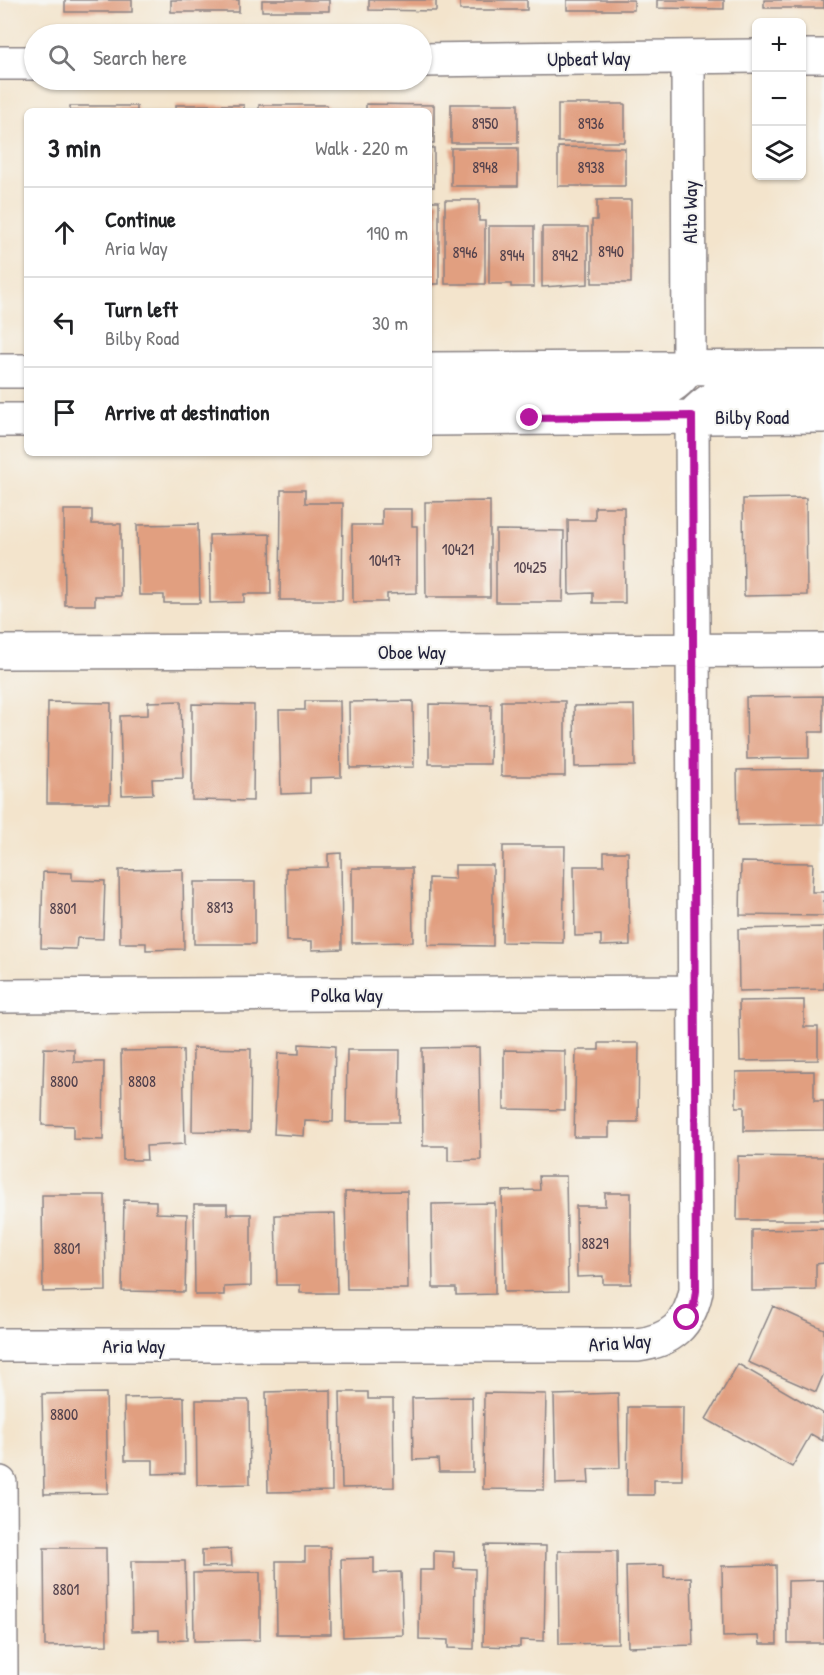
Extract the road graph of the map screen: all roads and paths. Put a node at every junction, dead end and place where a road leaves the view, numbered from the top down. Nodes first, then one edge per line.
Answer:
1 (806, 56) edge
2 (824, 56) edge
3 (688, 57) junction
4 (752, 57) edge
5 (432, 60) edge
6 (0, 63) edge
7 (24, 63) edge
8 (689, 367) junction
9 (824, 367) edge
10 (432, 369) edge
11 (0, 371) edge
12 (24, 371) edge
13 (824, 390) edge
14 (432, 401) edge
15 (692, 416) junction
16 (824, 416) edge
17 (432, 419) edge
18 (0, 420) edge
19 (24, 420) edge
20 (693, 650) junction
21 (824, 650) edge
22 (0, 652) edge
23 (695, 992) junction
24 (0, 996) edge
25 (0, 1346) edge
26 (0, 1483) edge
27 (1, 1675) edge

1 - 2 street
3 - 4 street, Upbeat Way
3 - 5 street, Upbeat Way
3 - 8 street, Alto Way
6 - 7 street
8 - 9 street
8 - 10 street
8 - 14 street
11 - 12 street
13 - 15 street
15 - 16 street, Bilby Road
15 - 17 street, Bilby Road
15 - 20 street, Aria Way
18 - 19 street
20 - 21 street, Oboe Way
20 - 22 street, Oboe Way
20 - 23 street, Aria Way
23 - 24 street, Polka Way
23 - 25 street, Aria Way
26 - 27 street

